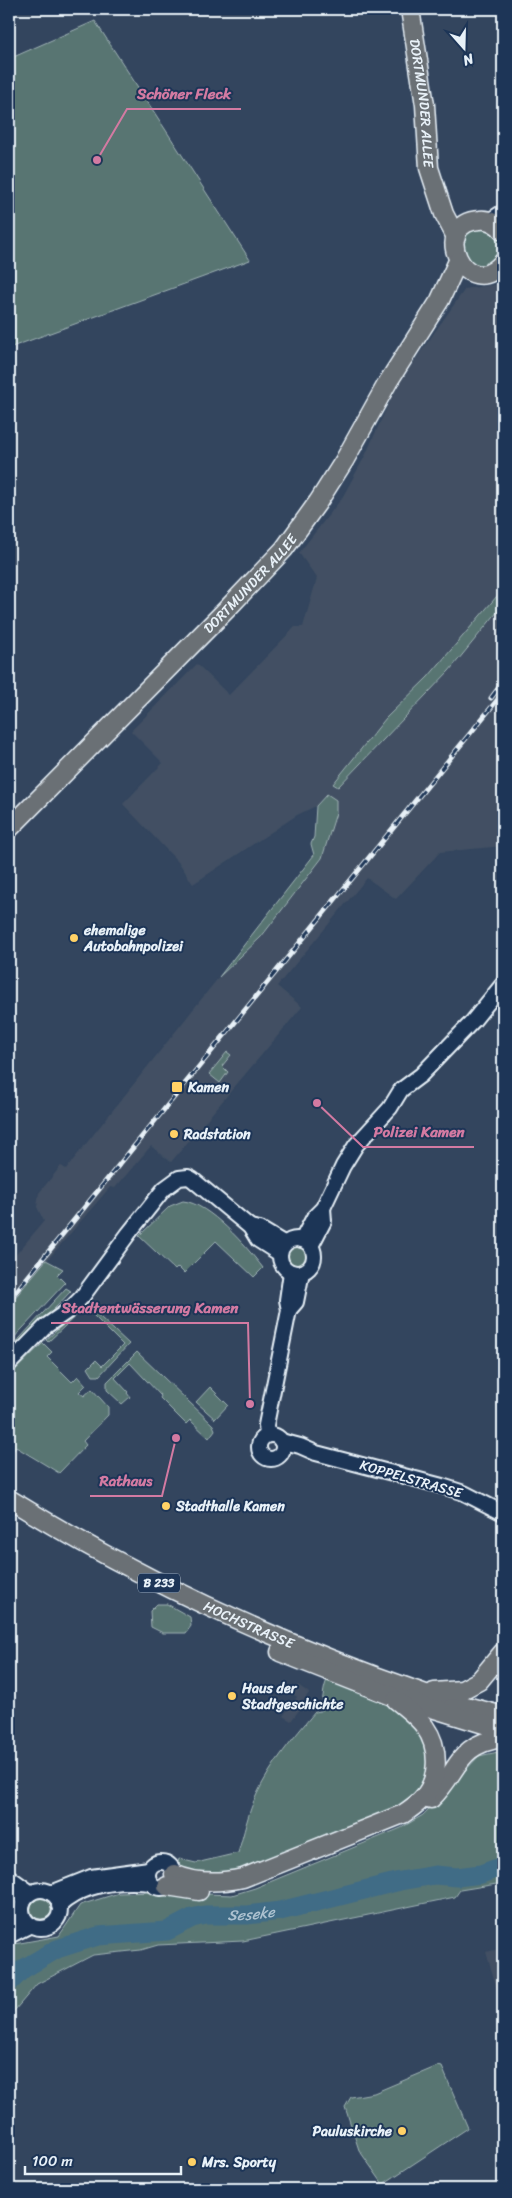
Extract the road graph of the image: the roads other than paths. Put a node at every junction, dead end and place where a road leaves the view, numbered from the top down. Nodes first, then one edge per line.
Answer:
1 (410, 9) edge
2 (438, 197) junction
3 (496, 216) edge
4 (470, 222) junction
5 (503, 232) edge
6 (456, 237) junction
7 (458, 261) junction
8 (503, 262) edge
9 (472, 272) junction
10 (440, 300) junction
11 (9, 829) edge
12 (503, 984) edge
13 (306, 1243) junction
14 (282, 1249) junction
15 (296, 1272) junction
16 (9, 1364) edge
17 (267, 1435) junction
18 (281, 1447) junction
19 (9, 1499) edge
20 (9, 1513) edge
21 (503, 1513) edge
22 (503, 1652) edge
23 (348, 1672) junction
24 (421, 1692) junction
25 (392, 1696) junction
26 (503, 1716) edge
27 (503, 1730) edge
28 (503, 1738) edge
29 (9, 1877) edge
30 (160, 1878) junction
31 (9, 1887) edge
32 (51, 1893) junction
33 (25, 1901) junction
34 (59, 1906) junction
35 (9, 1924) edge
36 (31, 1925) junction
37 (9, 1936) edge

1 - 2 main road, DORTMUNDER ALLEE
2 - 4 main road
2 - 6 main road, DORTMUNDER ALLEE
3 - 4 main road
3 - 5 main road
4 - 6 main road
6 - 7 main road, DORTMUNDER ALLEE
7 - 9 main road
7 - 10 main road, DORTMUNDER ALLEE
8 - 9 main road
9 - 10 main road, DORTMUNDER ALLEE
10 - 11 main road, DORTMUNDER ALLEE
12 - 13 street
13 - 14 street
13 - 15 street
14 - 15 street
14 - 16 street
15 - 17 street
17 - 18 street
17 - 18 street
18 - 21 street, KOPPELSTRASSE
19 - 23 main road, HOCHSTRASSE / B 233
20 - 23 main road, HOCHSTRASSE / B 233
22 - 24 main road
23 - 24 main road, HOCHSTRASSE / B 233
23 - 25 main road, HOCHSTRASSE / B 233
24 - 26 main road, HOCHSTRASSE / B 233
25 - 27 main road, HOCHSTRASSE / B 233
25 - 30 main road
28 - 30 main road
29 - 33 street
30 - 32 street
30 - 34 street
31 - 33 street
32 - 33 street
32 - 34 street
33 - 35 street
33 - 36 street
34 - 36 street
36 - 37 street

